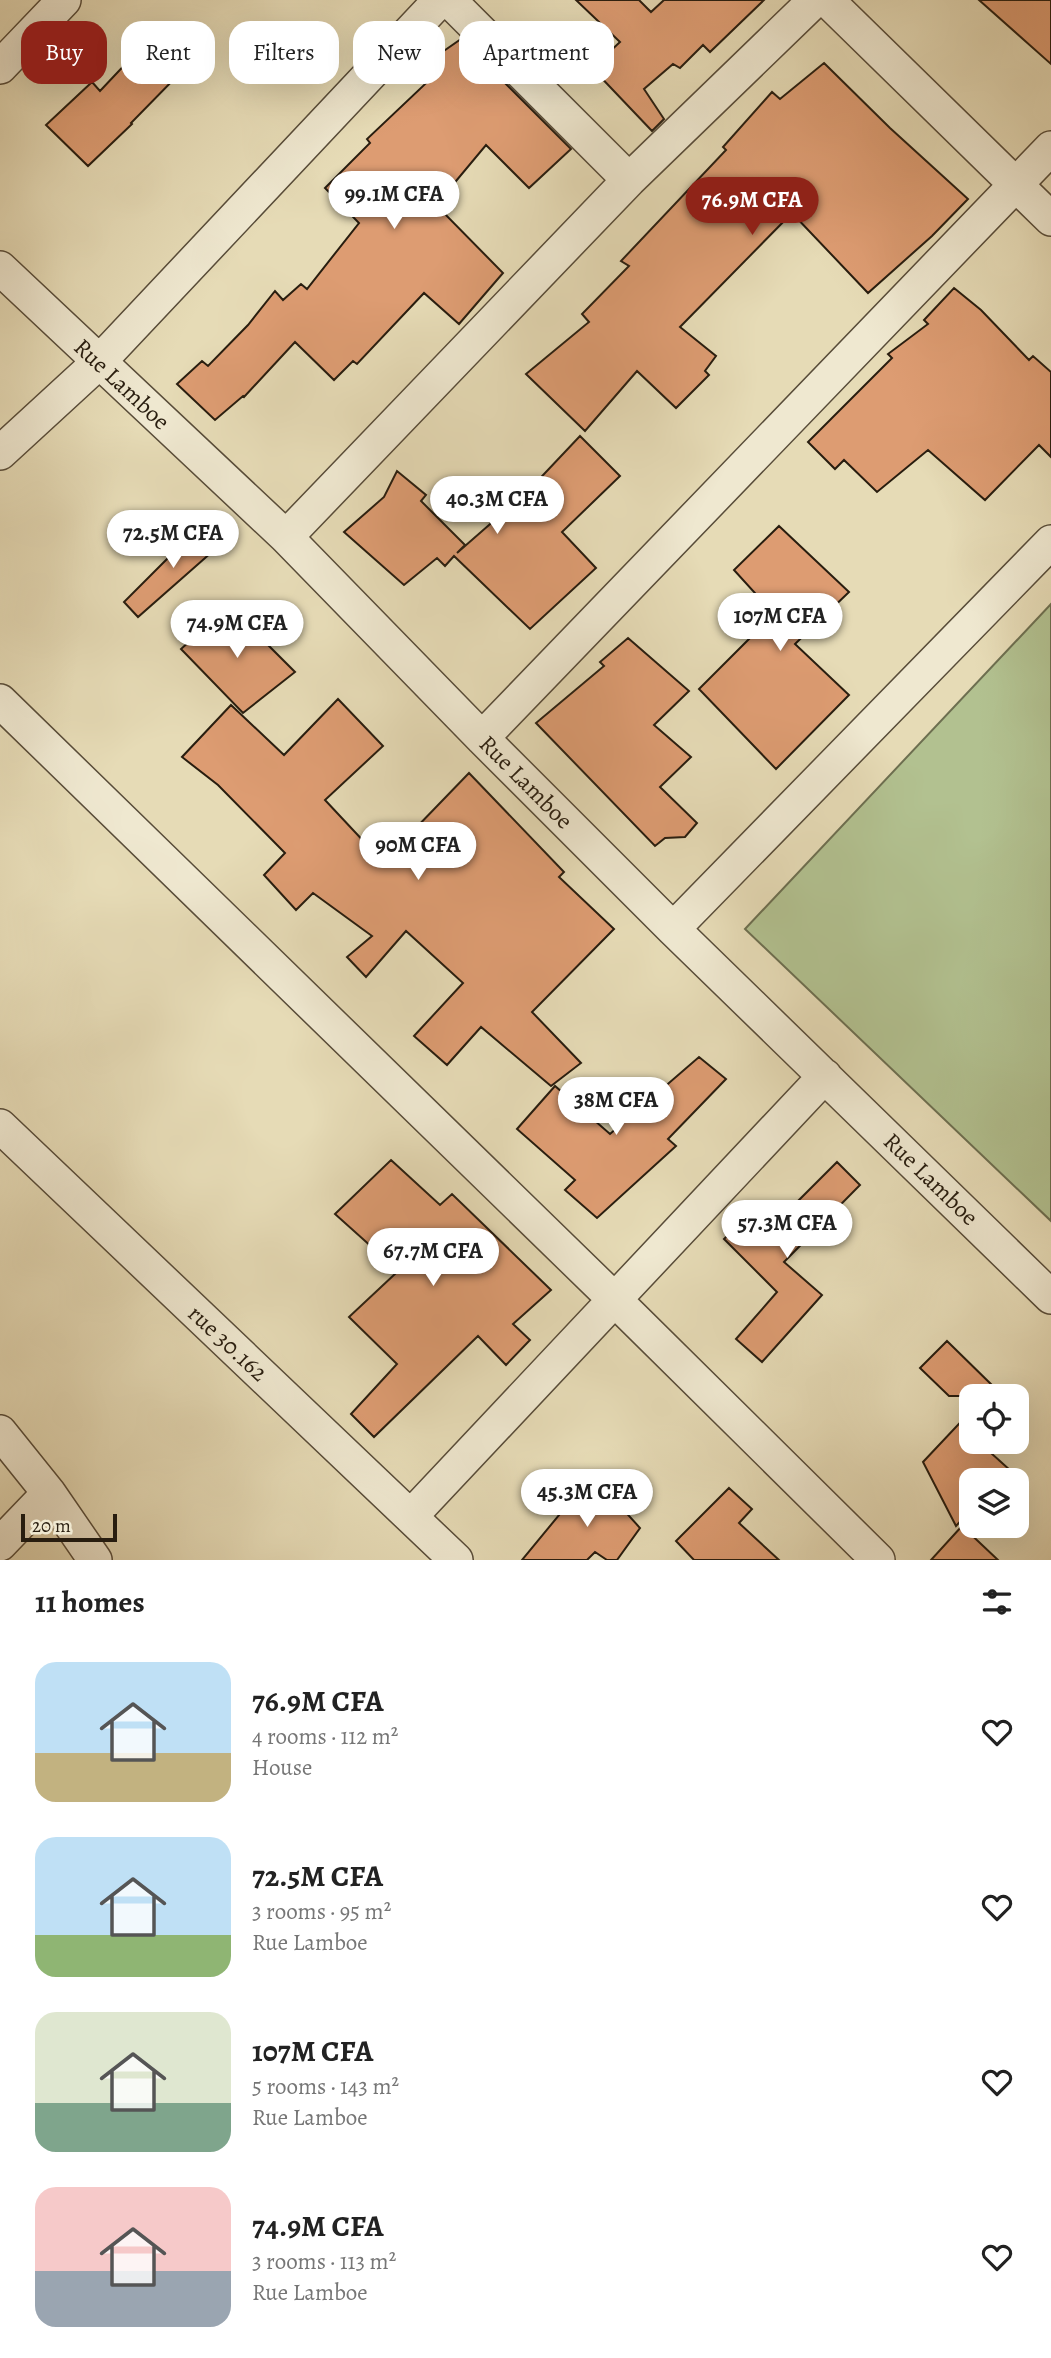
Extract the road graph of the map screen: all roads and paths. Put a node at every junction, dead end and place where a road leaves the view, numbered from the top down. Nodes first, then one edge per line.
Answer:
1 (64, 0) edge
2 (440, 0) edge
3 (449, 0) edge
4 (815, 0) edge
5 (827, 0) edge
6 (0, 67) edge
7 (1051, 148) edge
8 (629, 180) junction
9 (1015, 184) junction
10 (1051, 219) edge
11 (0, 268) edge
12 (99, 362) junction
13 (0, 453) edge
14 (286, 537) junction
15 (1051, 542) edge
16 (0, 701) edge
17 (482, 738) junction
18 (673, 929) junction
19 (825, 1076) junction
20 (0, 1126) edge
21 (1051, 1297) edge
22 (614, 1300) junction
23 (0, 1432) edge
24 (49, 1493) junction
25 (411, 1516) junction
26 (0, 1544) edge
27 (95, 1560) edge
28 (456, 1560) edge
29 (878, 1560) edge

1 - 6 street
2 - 12 street
3 - 8 street
4 - 8 street
5 - 9 street
7 - 9 street
8 - 14 street
9 - 10 street
9 - 17 street
11 - 12 street, Rue Lamboe
12 - 13 street
12 - 14 street, Rue Lamboe
14 - 17 street, Rue Lamboe
15 - 18 street
16 - 22 street
17 - 18 street, Rue Lamboe
18 - 19 street, Rue Lamboe
19 - 21 street, Rue Lamboe
19 - 22 street
20 - 25 street, rue 30.162
22 - 25 street
22 - 29 street
23 - 24 street
24 - 26 street
24 - 27 street
25 - 28 street, rue 30.162

